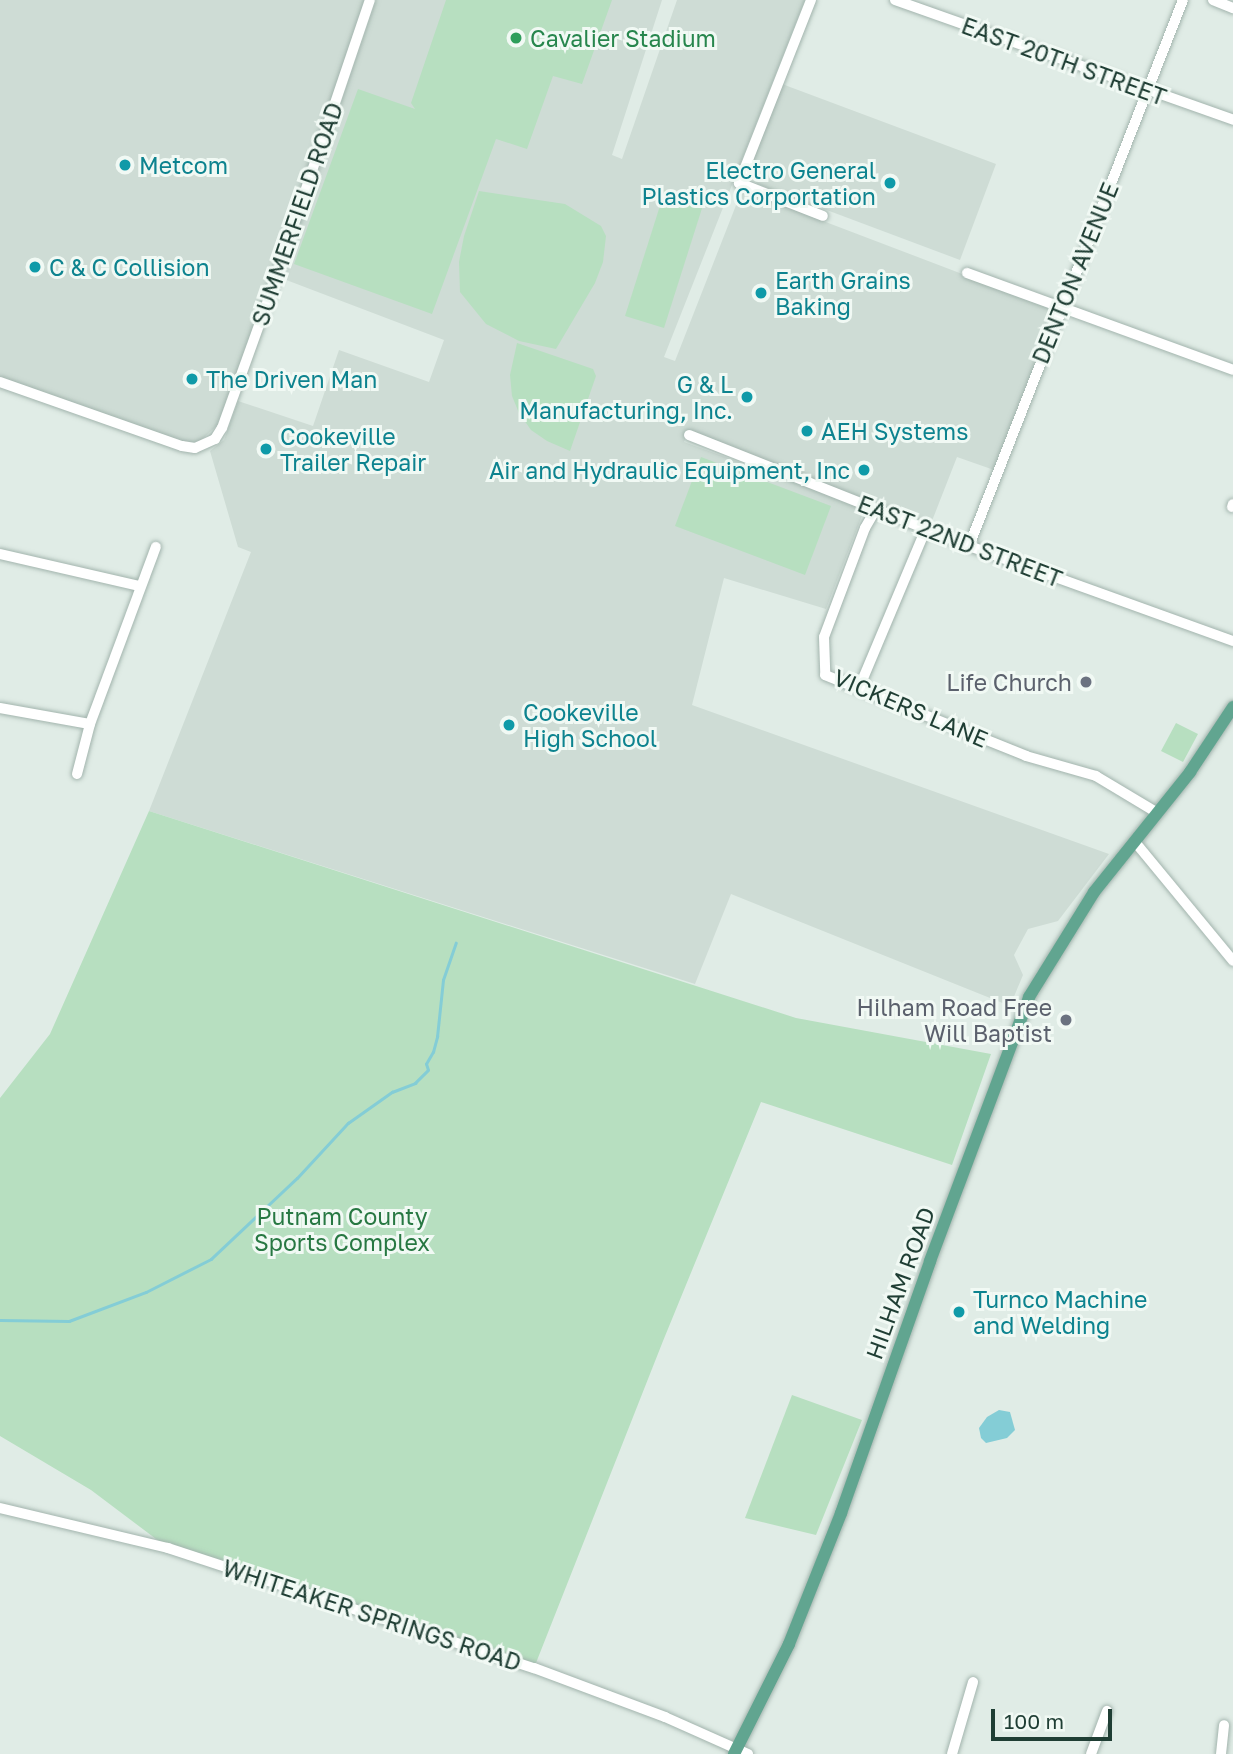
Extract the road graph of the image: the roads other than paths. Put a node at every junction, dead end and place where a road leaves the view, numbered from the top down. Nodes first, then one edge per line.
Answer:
1 (370, 0) edge
2 (811, 0) edge
3 (895, 0) edge
4 (1183, 0) edge
5 (1213, 0) edge
6 (922, 5) edge
7 (1233, 8) edge
8 (1147, 92) junction
9 (1233, 120) edge
10 (823, 216) dead end
11 (967, 274) dead end
12 (1060, 308) junction
13 (1233, 370) edge
14 (0, 382) edge
15 (689, 435) dead end
16 (876, 509) junction
17 (926, 528) junction
18 (969, 546) junction
19 (156, 547) dead end
20 (0, 554) edge
21 (140, 586) junction
22 (1233, 641) edge
23 (859, 688) junction
24 (1233, 707) edge
25 (0, 708) edge
26 (90, 724) junction
27 (76, 774) dead end
28 (1156, 812) junction
29 (1135, 842) junction
30 (1233, 961) edge
31 (0, 1508) edge
32 (973, 1682) dead end
33 (1107, 1711) dead end
34 (1224, 1725) dead end
35 (739, 1752) edge
36 (952, 1754) edge
37 (1091, 1754) edge
38 (1222, 1754) edge

1 - 14 street, SUMMERFIELD ROAD
2 - 10 street
3 - 6 street, EAST 20TH STREET
4 - 8 street, DENTON AVENUE
5 - 7 street
6 - 8 street, EAST 20TH STREET
8 - 9 street, EAST 20TH STREET
8 - 12 street, DENTON AVENUE
11 - 12 street
12 - 13 street
12 - 18 street, DENTON AVENUE
15 - 16 street, EAST 22ND STREET
16 - 17 street, EAST 22ND STREET
16 - 23 street, VICKERS LANE
17 - 18 street, EAST 22ND STREET
17 - 23 street
18 - 22 street, EAST 22ND STREET
19 - 21 street
20 - 21 street
21 - 26 street
23 - 28 street, VICKERS LANE
24 - 28 main road, HILHAM ROAD
25 - 26 street
26 - 27 street
28 - 29 main road, HILHAM ROAD
29 - 30 street
29 - 35 main road, HILHAM ROAD
31 - 35 street, WHITEAKER SPRINGS ROAD
32 - 36 street
33 - 37 street
34 - 38 street

